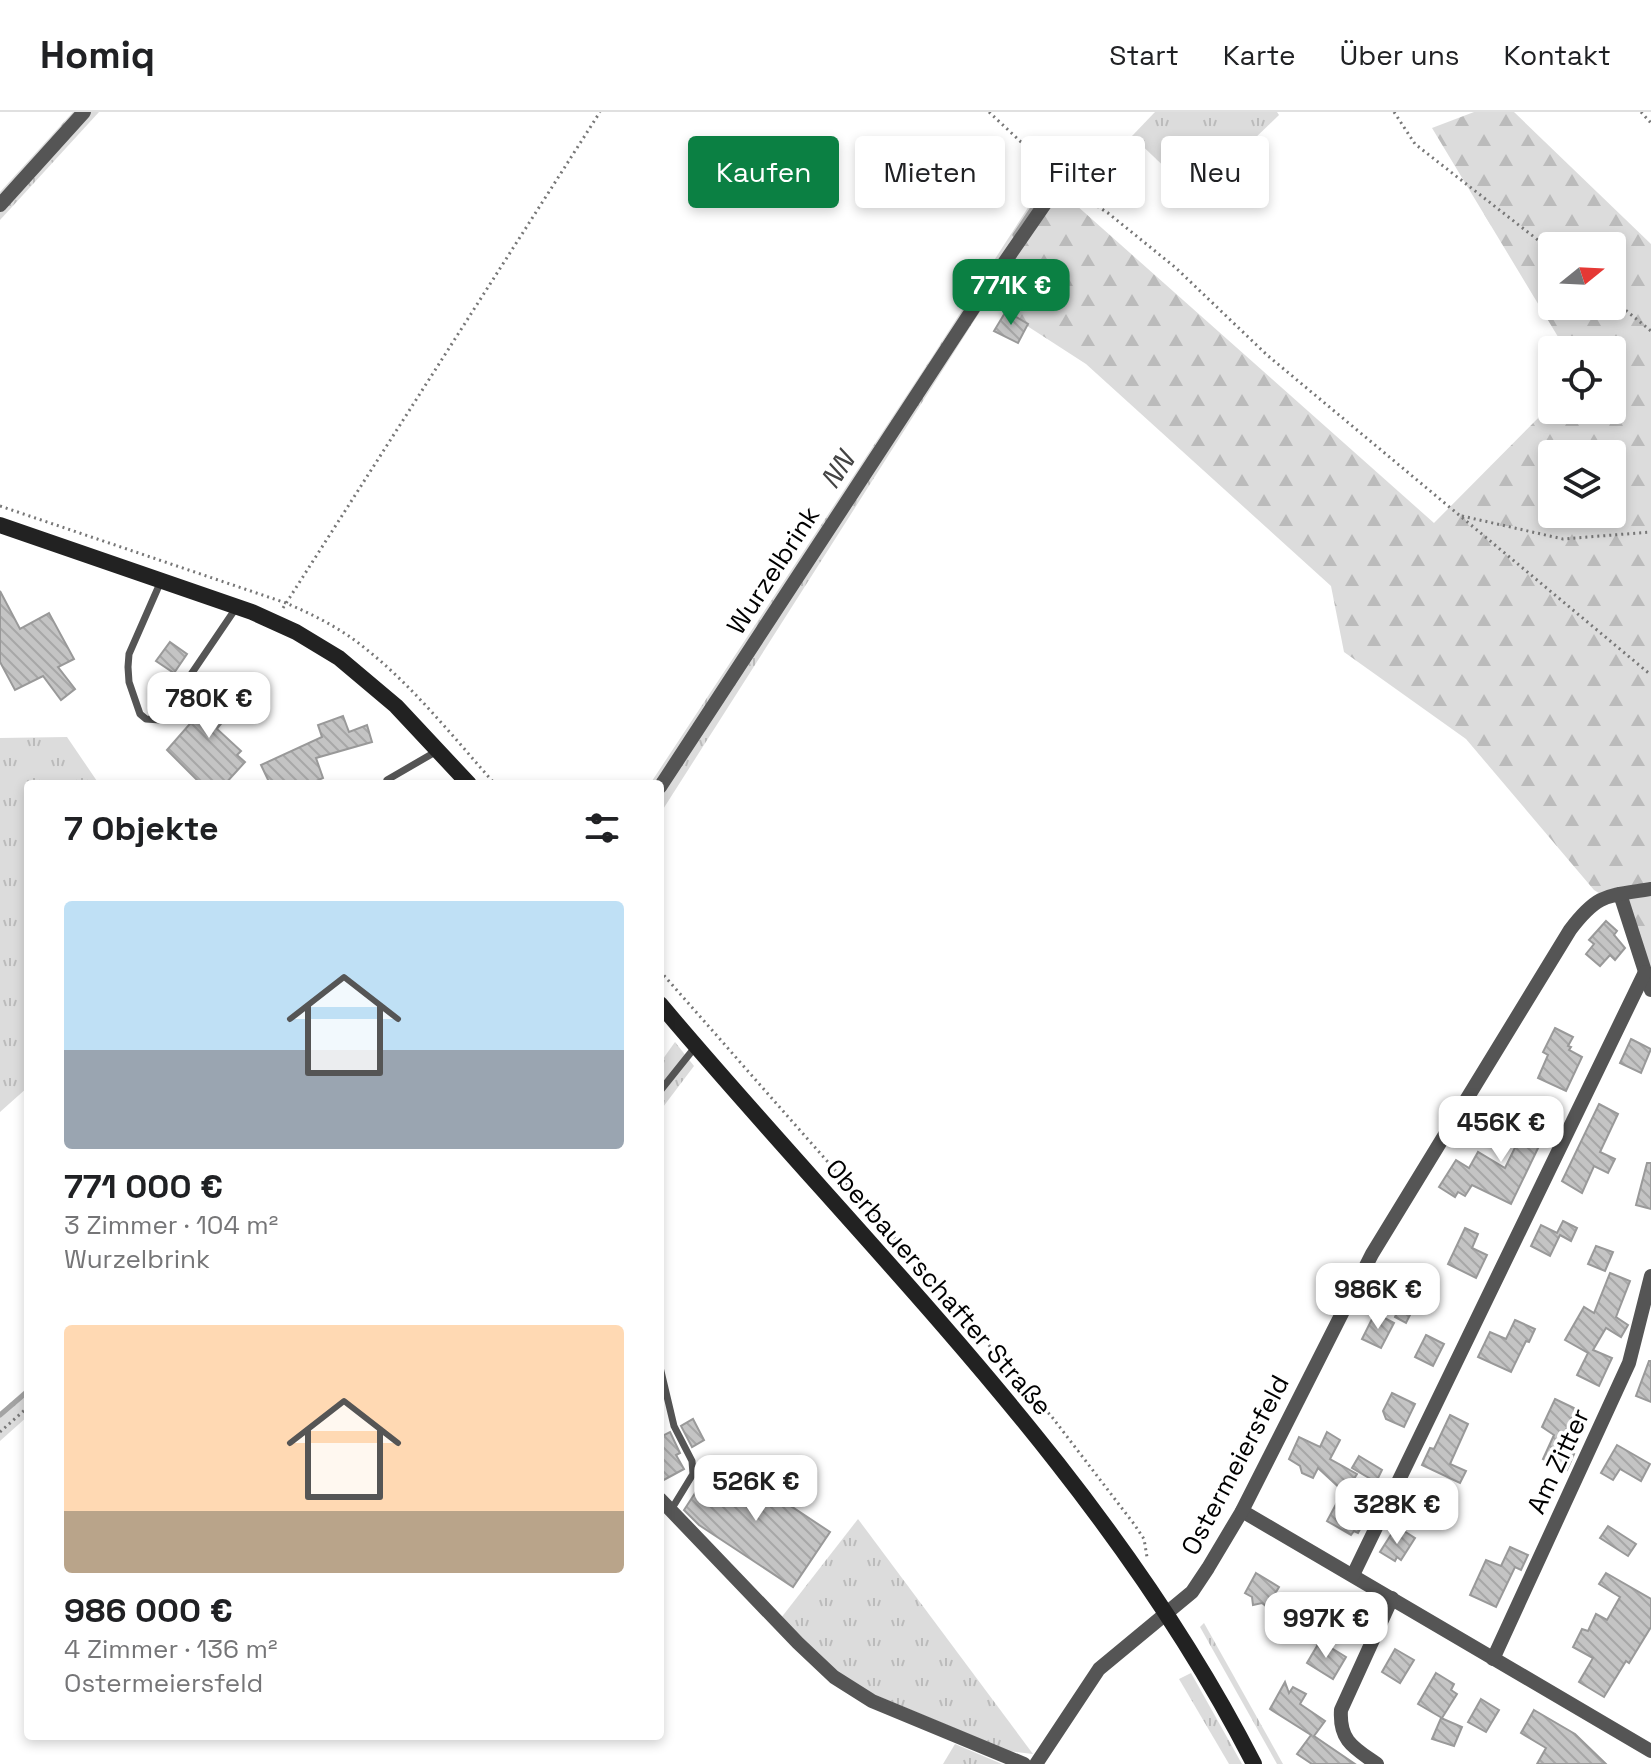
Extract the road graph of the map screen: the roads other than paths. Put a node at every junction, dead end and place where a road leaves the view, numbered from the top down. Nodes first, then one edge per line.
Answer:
1 (84, 112) edge
2 (0, 205) edge
3 (1042, 208) edge
4 (0, 525) edge
5 (161, 581) junction
6 (237, 606) junction
7 (437, 751) junction
8 (387, 780) edge
9 (465, 780) edge
10 (664, 781) edge
11 (1651, 889) edge
12 (1620, 894) junction
13 (1645, 972) junction
14 (1651, 990) edge
15 (664, 1009) edge
16 (696, 1046) junction
17 (664, 1086) edge
18 (1651, 1276) edge
19 (664, 1384) edge
20 (665, 1504) edge
21 (1242, 1511) junction
22 (1353, 1575) junction
23 (1392, 1598) junction
24 (1166, 1614) junction
25 (1493, 1659) junction
26 (1651, 1751) edge
27 (1024, 1764) edge
28 (1036, 1764) edge
29 (1254, 1764) edge
30 (1377, 1764) edge

1 - 2 street
3 - 10 street, Wurzelbrink
4 - 5 main road
5 - 6 main road
5 - 6 lane
6 - 7 main road
7 - 8 lane
7 - 9 main road
11 - 12 street, Ostermeiersfeld
12 - 13 street
12 - 21 street, Ostermeiersfeld
13 - 14 street
13 - 22 street
15 - 16 main road, Oberbauerschafter Straße
16 - 17 lane
16 - 24 main road, Oberbauerschafter Straße
18 - 25 street, Am Zitter
19 - 20 lane
20 - 27 street
21 - 22 street
21 - 24 street, Ostermeiersfeld
22 - 23 street
23 - 25 street
23 - 30 street
24 - 28 street
24 - 29 main road, Oberbauerschafter Straße
25 - 26 street

